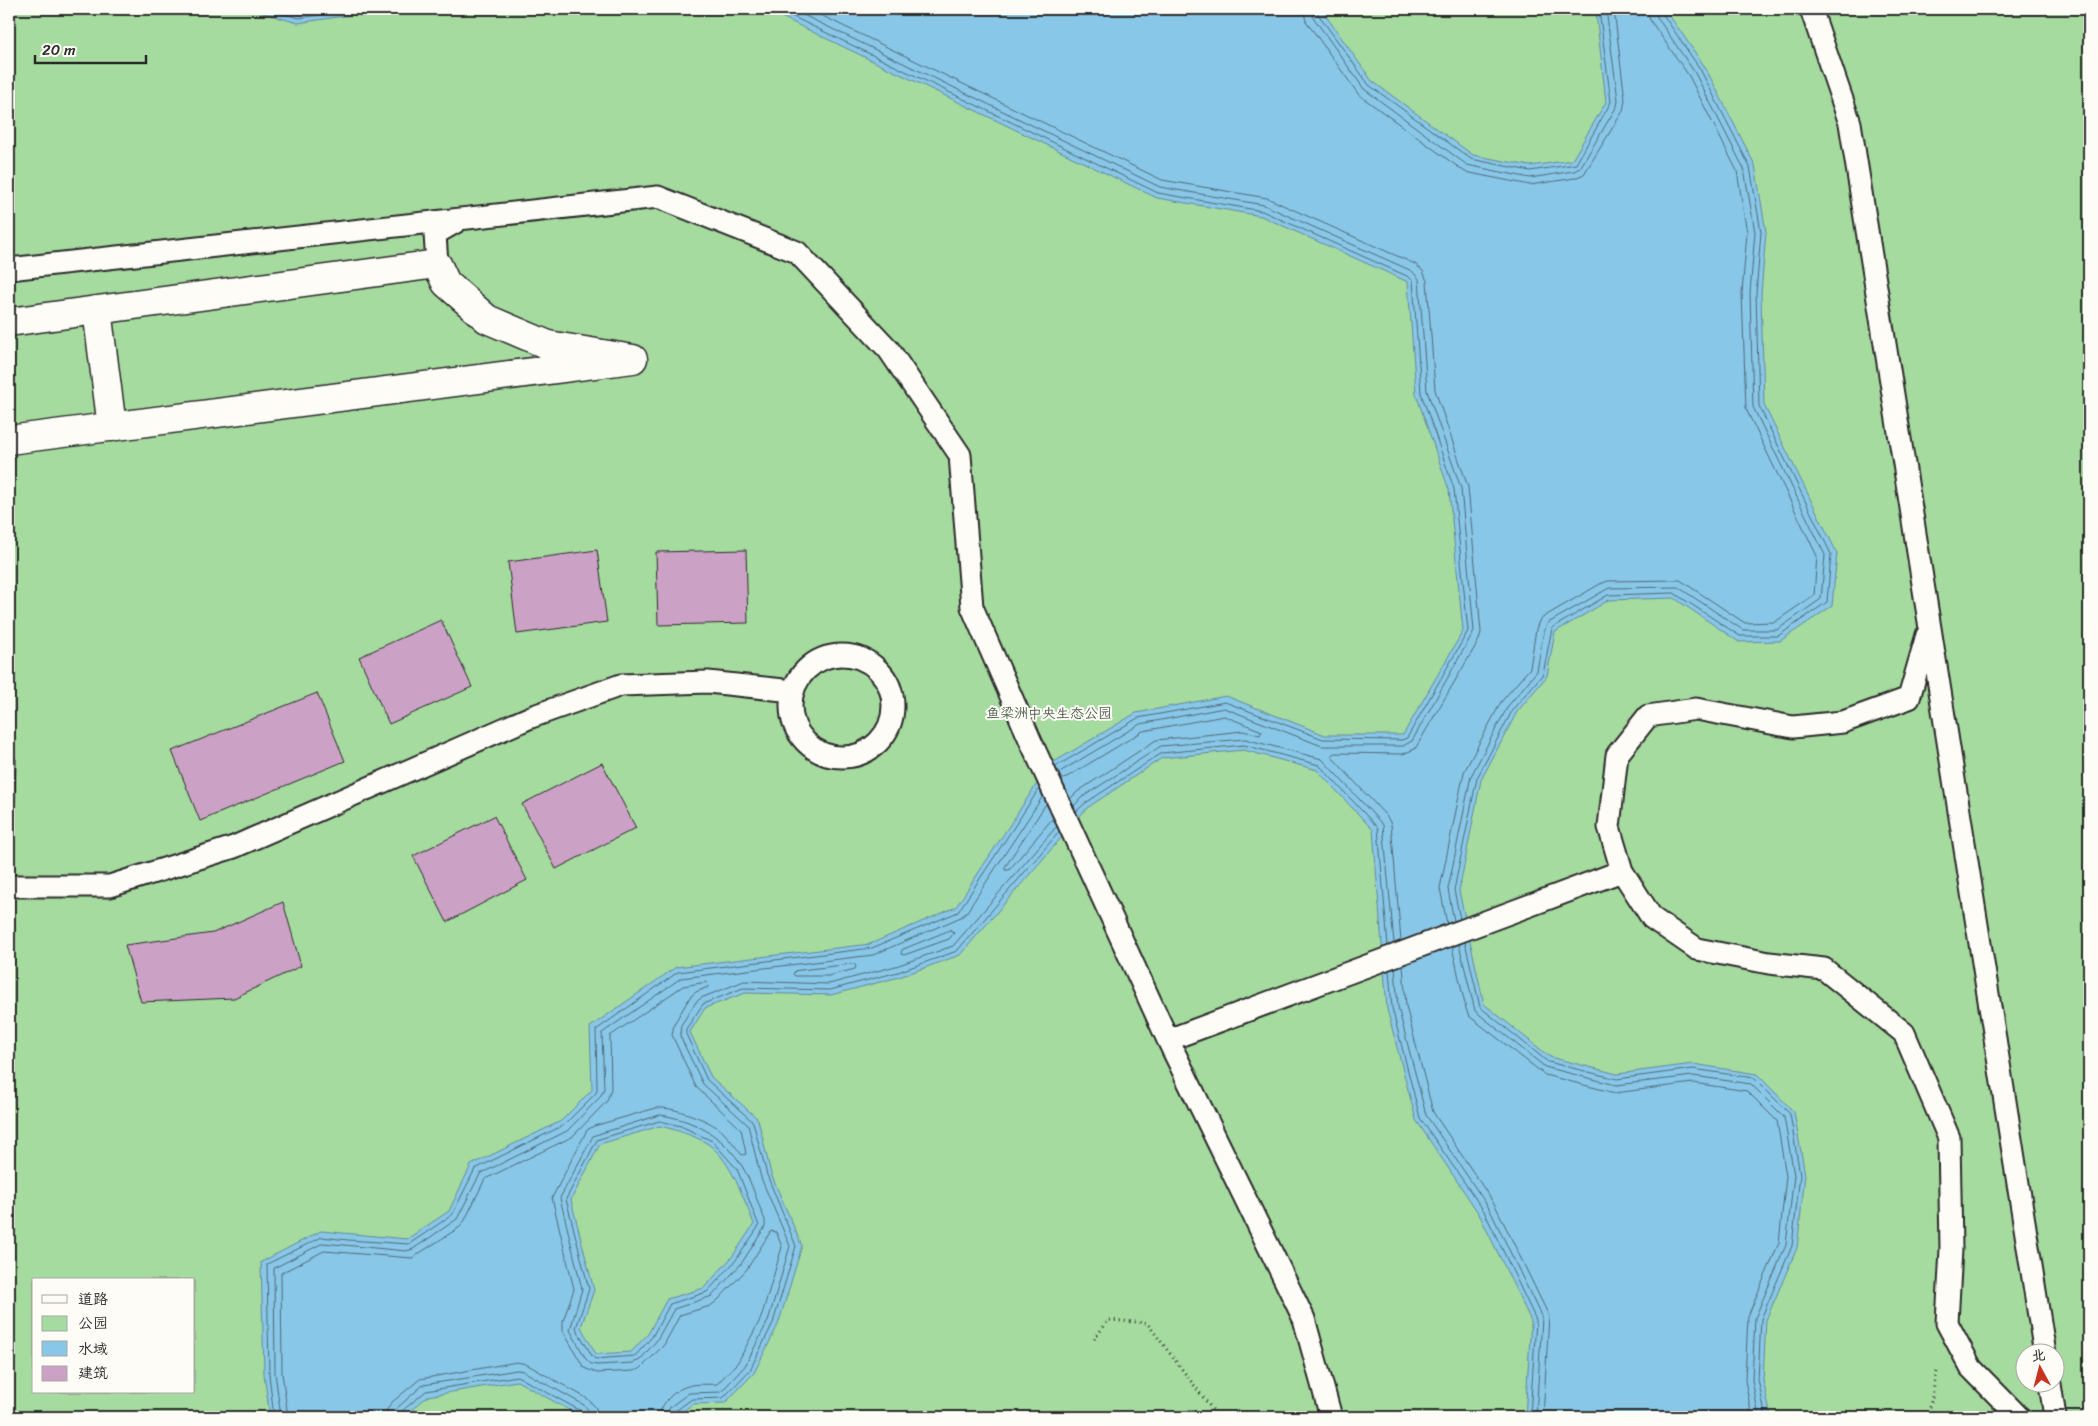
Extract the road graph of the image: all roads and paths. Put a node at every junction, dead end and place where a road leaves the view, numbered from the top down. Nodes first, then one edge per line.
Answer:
1 (1811, 9) edge
2 (462, 219) junction
3 (436, 264) junction
4 (9, 269) edge
5 (97, 310) junction
6 (9, 322) edge
7 (112, 427) junction
8 (9, 440) edge
9 (1929, 628) junction
10 (793, 691) junction
11 (1622, 871) junction
12 (9, 886) edge
13 (1168, 1040) junction
14 (1094, 1339) dead end
15 (2043, 1344) edge
16 (2052, 1394) edge
17 (1218, 1417) edge
18 (1331, 1417) edge
19 (2019, 1417) edge
20 (2055, 1417) edge

1 - 9 lane
2 - 3 lane
2 - 4 lane
2 - 13 lane
3 - 5 street
3 - 7 street
5 - 6 street
5 - 7 street
7 - 8 street
9 - 11 lane
9 - 15 lane
10 - 10 lane
10 - 12 lane
11 - 13 lane
11 - 19 lane
13 - 18 lane
14 - 17 path
16 - 20 lane

